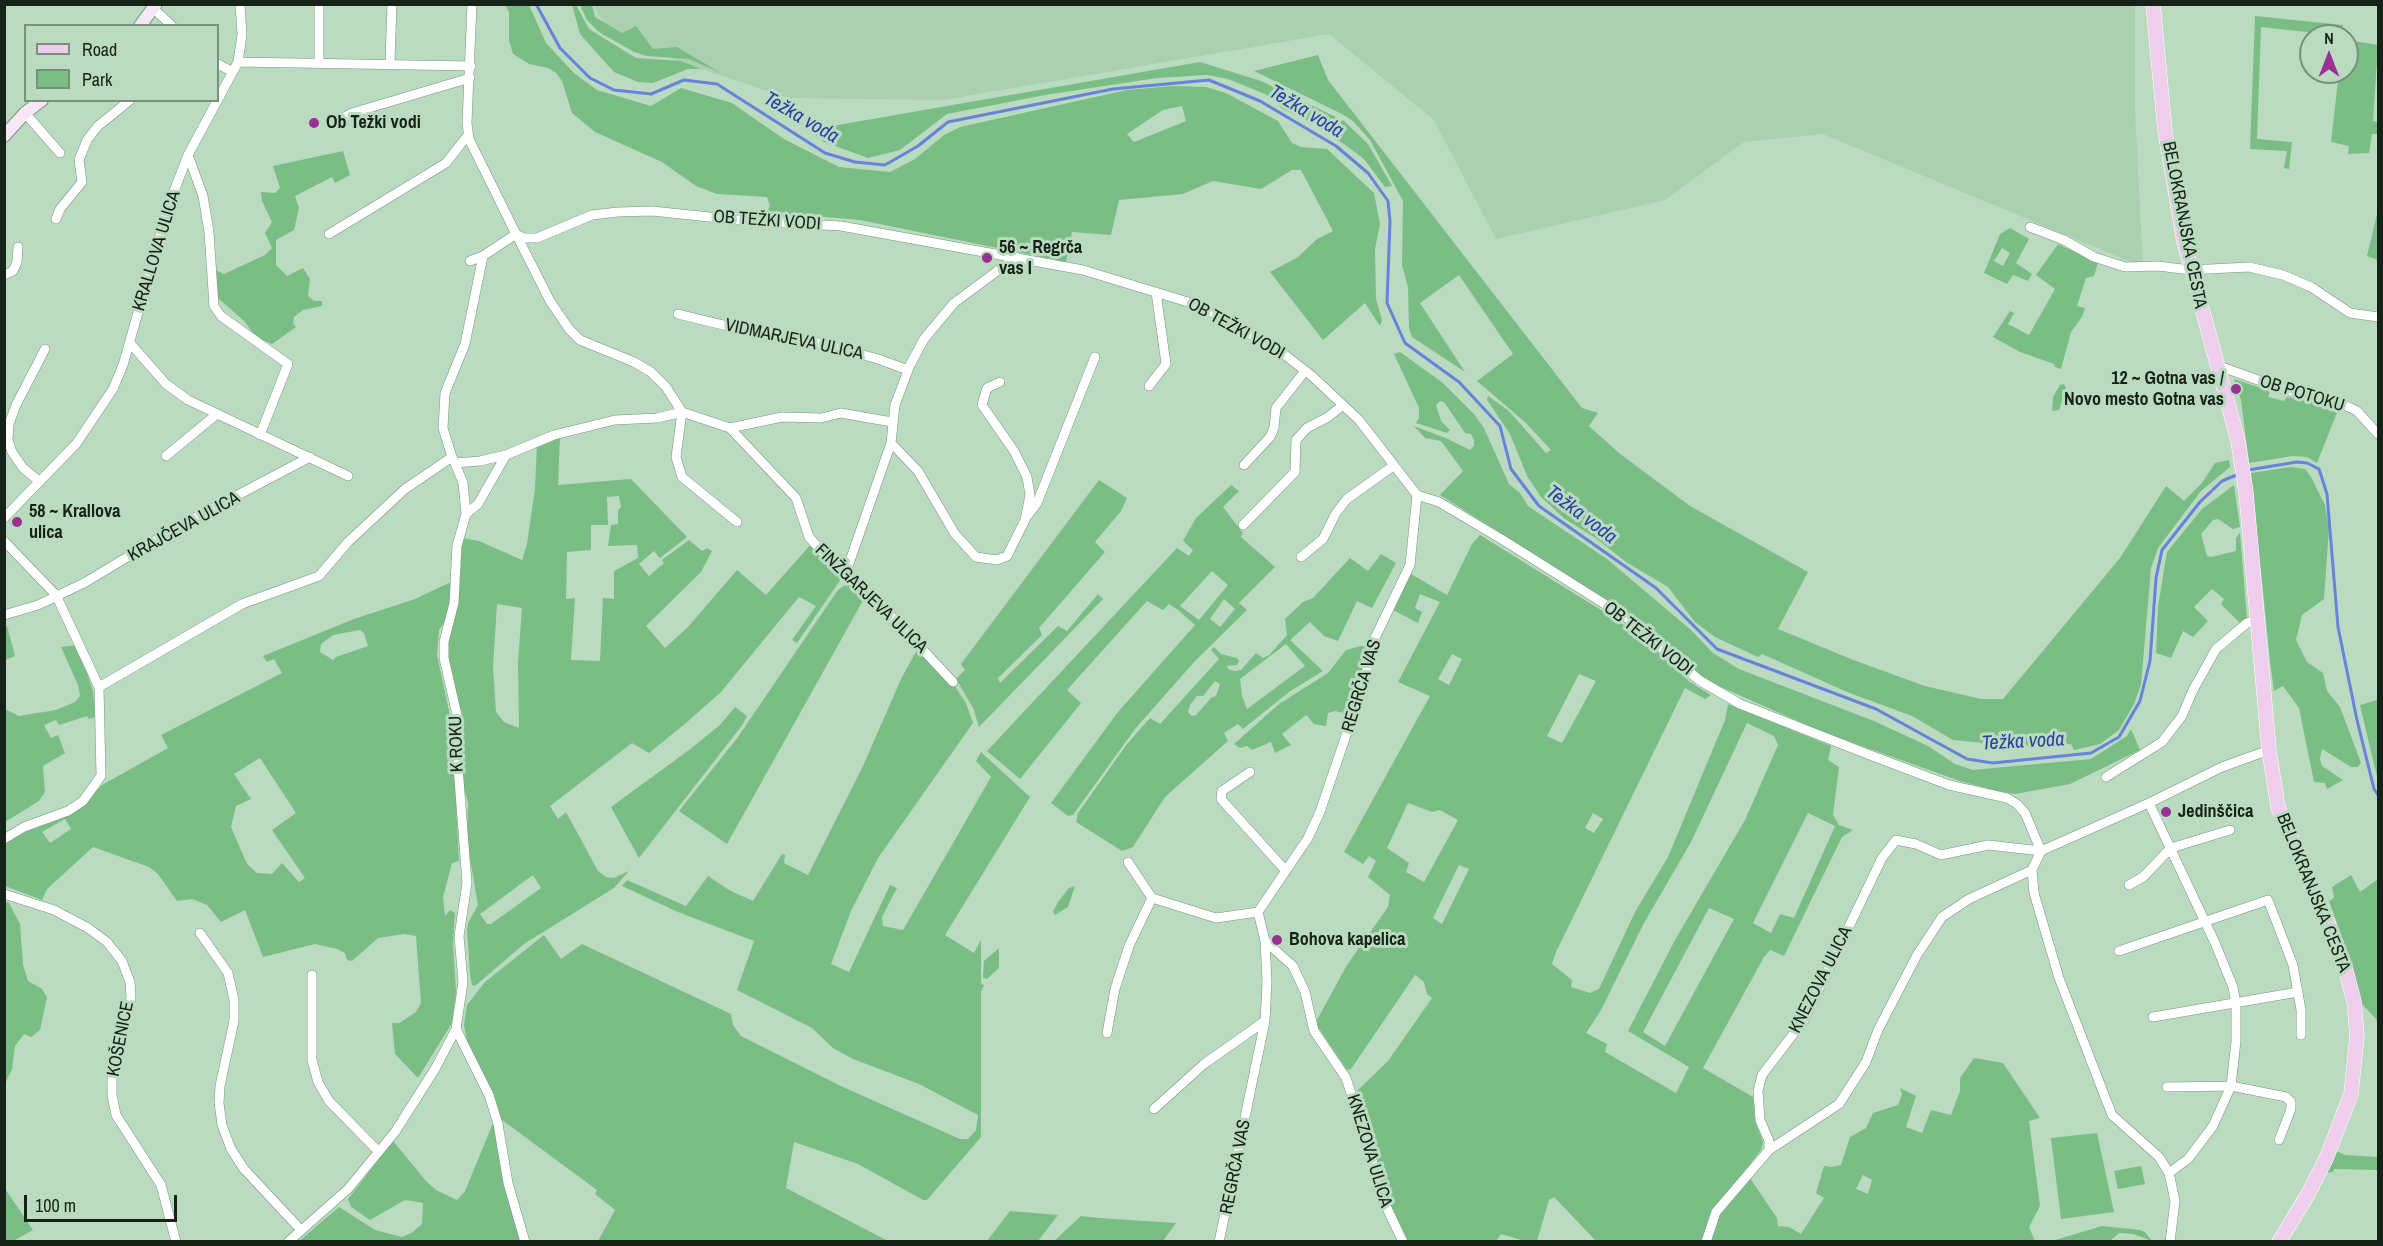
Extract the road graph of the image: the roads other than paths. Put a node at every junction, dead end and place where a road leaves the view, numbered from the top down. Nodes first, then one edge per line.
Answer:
1 (240, 4) edge
2 (320, 4) edge
3 (392, 4) edge
4 (472, 4) edge
5 (2153, 4) edge
6 (154, 6) edge
7 (141, 24) edge
8 (170, 24) edge
9 (238, 62) junction
10 (319, 62) junction
11 (390, 62) junction
12 (219, 65) edge
13 (471, 66) junction
14 (233, 72) junction
15 (470, 78) junction
16 (219, 98) edge
17 (39, 102) edge
18 (128, 102) edge
19 (217, 102) edge
20 (25, 113) junction
21 (332, 124) dead end
22 (468, 135) junction
23 (4, 136) edge
24 (60, 153) dead end
25 (188, 155) junction
26 (56, 219) dead end
27 (2030, 227) dead end
28 (329, 234) dead end
29 (516, 234) junction
30 (18, 247) dead end
31 (483, 256) junction
32 (1016, 257) junction
33 (470, 261) dead end
34 (2190, 270) junction
35 (4, 275) edge
36 (1156, 292) junction
37 (678, 314) dead end
38 (2379, 317) edge
39 (130, 343) junction
40 (45, 349) dead end
41 (1095, 357) dead end
42 (2216, 365) junction
43 (908, 370) junction
44 (1305, 371) junction
45 (1000, 382) dead end
46 (1149, 386) dead end
47 (1343, 405) junction
48 (682, 412) junction
49 (217, 414) junction
50 (892, 422) junction
51 (730, 428) junction
52 (2379, 434) edge
53 (260, 435) junction
54 (891, 443) junction
55 (506, 455) junction
56 (166, 456) dead end
57 (310, 457) junction
58 (454, 460) junction
59 (1244, 465) dead end
60 (1394, 466) junction
61 (348, 476) dead end
62 (40, 482) junction
63 (1417, 495) junction
64 (466, 514) junction
65 (4, 518) edge
66 (1025, 520) junction
67 (737, 522) dead end
68 (1243, 525) dead end
69 (4, 541) edge
70 (1301, 557) dead end
71 (845, 575) junction
72 (56, 595) junction
73 (4, 615) edge
74 (2259, 619) junction
75 (953, 682) dead end
76 (99, 687) junction
77 (2269, 750) junction
78 (1250, 772) dead end
79 (2106, 777) dead end
80 (2149, 803) junction
81 (2230, 830) dead end
82 (4, 839) edge
83 (2171, 848) junction
84 (2041, 851) junction
85 (1128, 862) dead end
86 (2032, 870) junction
87 (1286, 871) junction
88 (2129, 885) dead end
89 (4, 894) edge
90 (1152, 898) junction
91 (1258, 912) junction
92 (2204, 921) junction
93 (200, 933) dead end
94 (1265, 941) junction
95 (2119, 951) dead end
96 (312, 975) dead end
97 (2298, 992) junction
98 (2236, 1004) junction
99 (2153, 1017) dead end
100 (1265, 1022) junction
101 (456, 1029) junction
102 (1107, 1033) dead end
103 (2301, 1035) dead end
104 (2231, 1086) junction
105 (2166, 1087) dead end
106 (1154, 1109) dead end
107 (2280, 1140) dead end
108 (1769, 1150) junction
109 (378, 1151) junction
110 (2169, 1173) junction
111 (301, 1230) junction
112 (176, 1242) edge
113 (288, 1242) edge
114 (525, 1242) edge
115 (1219, 1242) edge
116 (1403, 1242) edge
117 (1706, 1242) edge
118 (2170, 1242) edge
119 (2278, 1242) edge

1 - 9 street, KRALLOVA ULICA
2 - 10 street
3 - 11 street
4 - 13 street
5 - 34 main road, BELOKRANJSKA CESTA
6 - 7 street
6 - 8 street
9 - 10 street
9 - 14 street, KRALLOVA ULICA
10 - 11 street
11 - 13 street
12 - 14 street
13 - 15 street
14 - 16 street, KRALLOVA ULICA
15 - 21 street
15 - 22 street
17 - 20 street
18 - 26 street
19 - 25 street, KRALLOVA ULICA
20 - 23 street
20 - 24 street
22 - 28 street
22 - 29 street
25 - 39 street, KRALLOVA ULICA
25 - 53 street
27 - 34 street
29 - 31 street
29 - 32 street, OB TEŽKI VODI
29 - 48 street
30 - 35 street
31 - 33 street
31 - 58 street, K ROKU
32 - 36 street, OB TEŽKI VODI
32 - 43 street
34 - 38 street
34 - 42 main road, BELOKRANJSKA CESTA
36 - 44 street, OB TEŽKI VODI
36 - 46 street, OB TEŽKI VODI
37 - 43 street, VIDMARJEVA ULICA
39 - 49 street
39 - 62 street, KRALLOVA ULICA
40 - 62 street
41 - 66 street
42 - 52 street, OB POTOKU
42 - 74 main road, BELOKRANJSKA CESTA
43 - 50 street
44 - 47 street, OB TEŽKI VODI
44 - 59 street, OB TEŽKI VODI
45 - 66 street
47 - 60 street, OB TEŽKI VODI
47 - 68 street
48 - 51 street, FINŽGARJEVA ULICA
48 - 55 street
48 - 67 street
49 - 53 street
49 - 56 street
50 - 51 street
50 - 54 street
51 - 71 street, FINŽGARJEVA ULICA
53 - 57 street
54 - 66 street
54 - 71 street
55 - 58 street
55 - 64 street
57 - 61 street
57 - 72 street, KRAJČEVA ULICA
58 - 64 street, K ROKU
58 - 76 street
60 - 63 street, OB TEŽKI VODI
60 - 70 street
62 - 65 street, KRALLOVA ULICA
63 - 84 street, OB TEŽKI VODI
63 - 87 street, REGRČA VAS
64 - 101 street, K ROKU
69 - 72 street
71 - 75 street, FINŽGARJEVA ULICA
72 - 73 street
72 - 76 street
74 - 77 main road, BELOKRANJSKA CESTA
74 - 79 street
76 - 82 street
77 - 80 street
77 - 119 main road, BELOKRANJSKA CESTA
78 - 87 street
80 - 83 street
80 - 84 street
81 - 83 street
83 - 88 street
83 - 92 street
84 - 86 street
84 - 108 street, KNEZOVA ULICA
85 - 90 street
86 - 108 street
86 - 110 street
87 - 91 street, REGRČA VAS
89 - 112 street, KOŠENICE
90 - 91 street
90 - 102 street
91 - 94 street, REGRČA VAS
92 - 95 street
92 - 97 street
92 - 98 street
93 - 111 street
94 - 100 street, REGRČA VAS
94 - 116 street, KNEZOVA ULICA
96 - 109 street
97 - 98 street
97 - 103 street
98 - 99 street
98 - 104 street
100 - 106 street
100 - 115 street, REGRČA VAS
101 - 109 street, K ROKU
101 - 114 street
104 - 105 street
104 - 107 street
104 - 110 street
108 - 117 street
109 - 111 street, K ROKU
110 - 118 street
111 - 113 street, K ROKU

